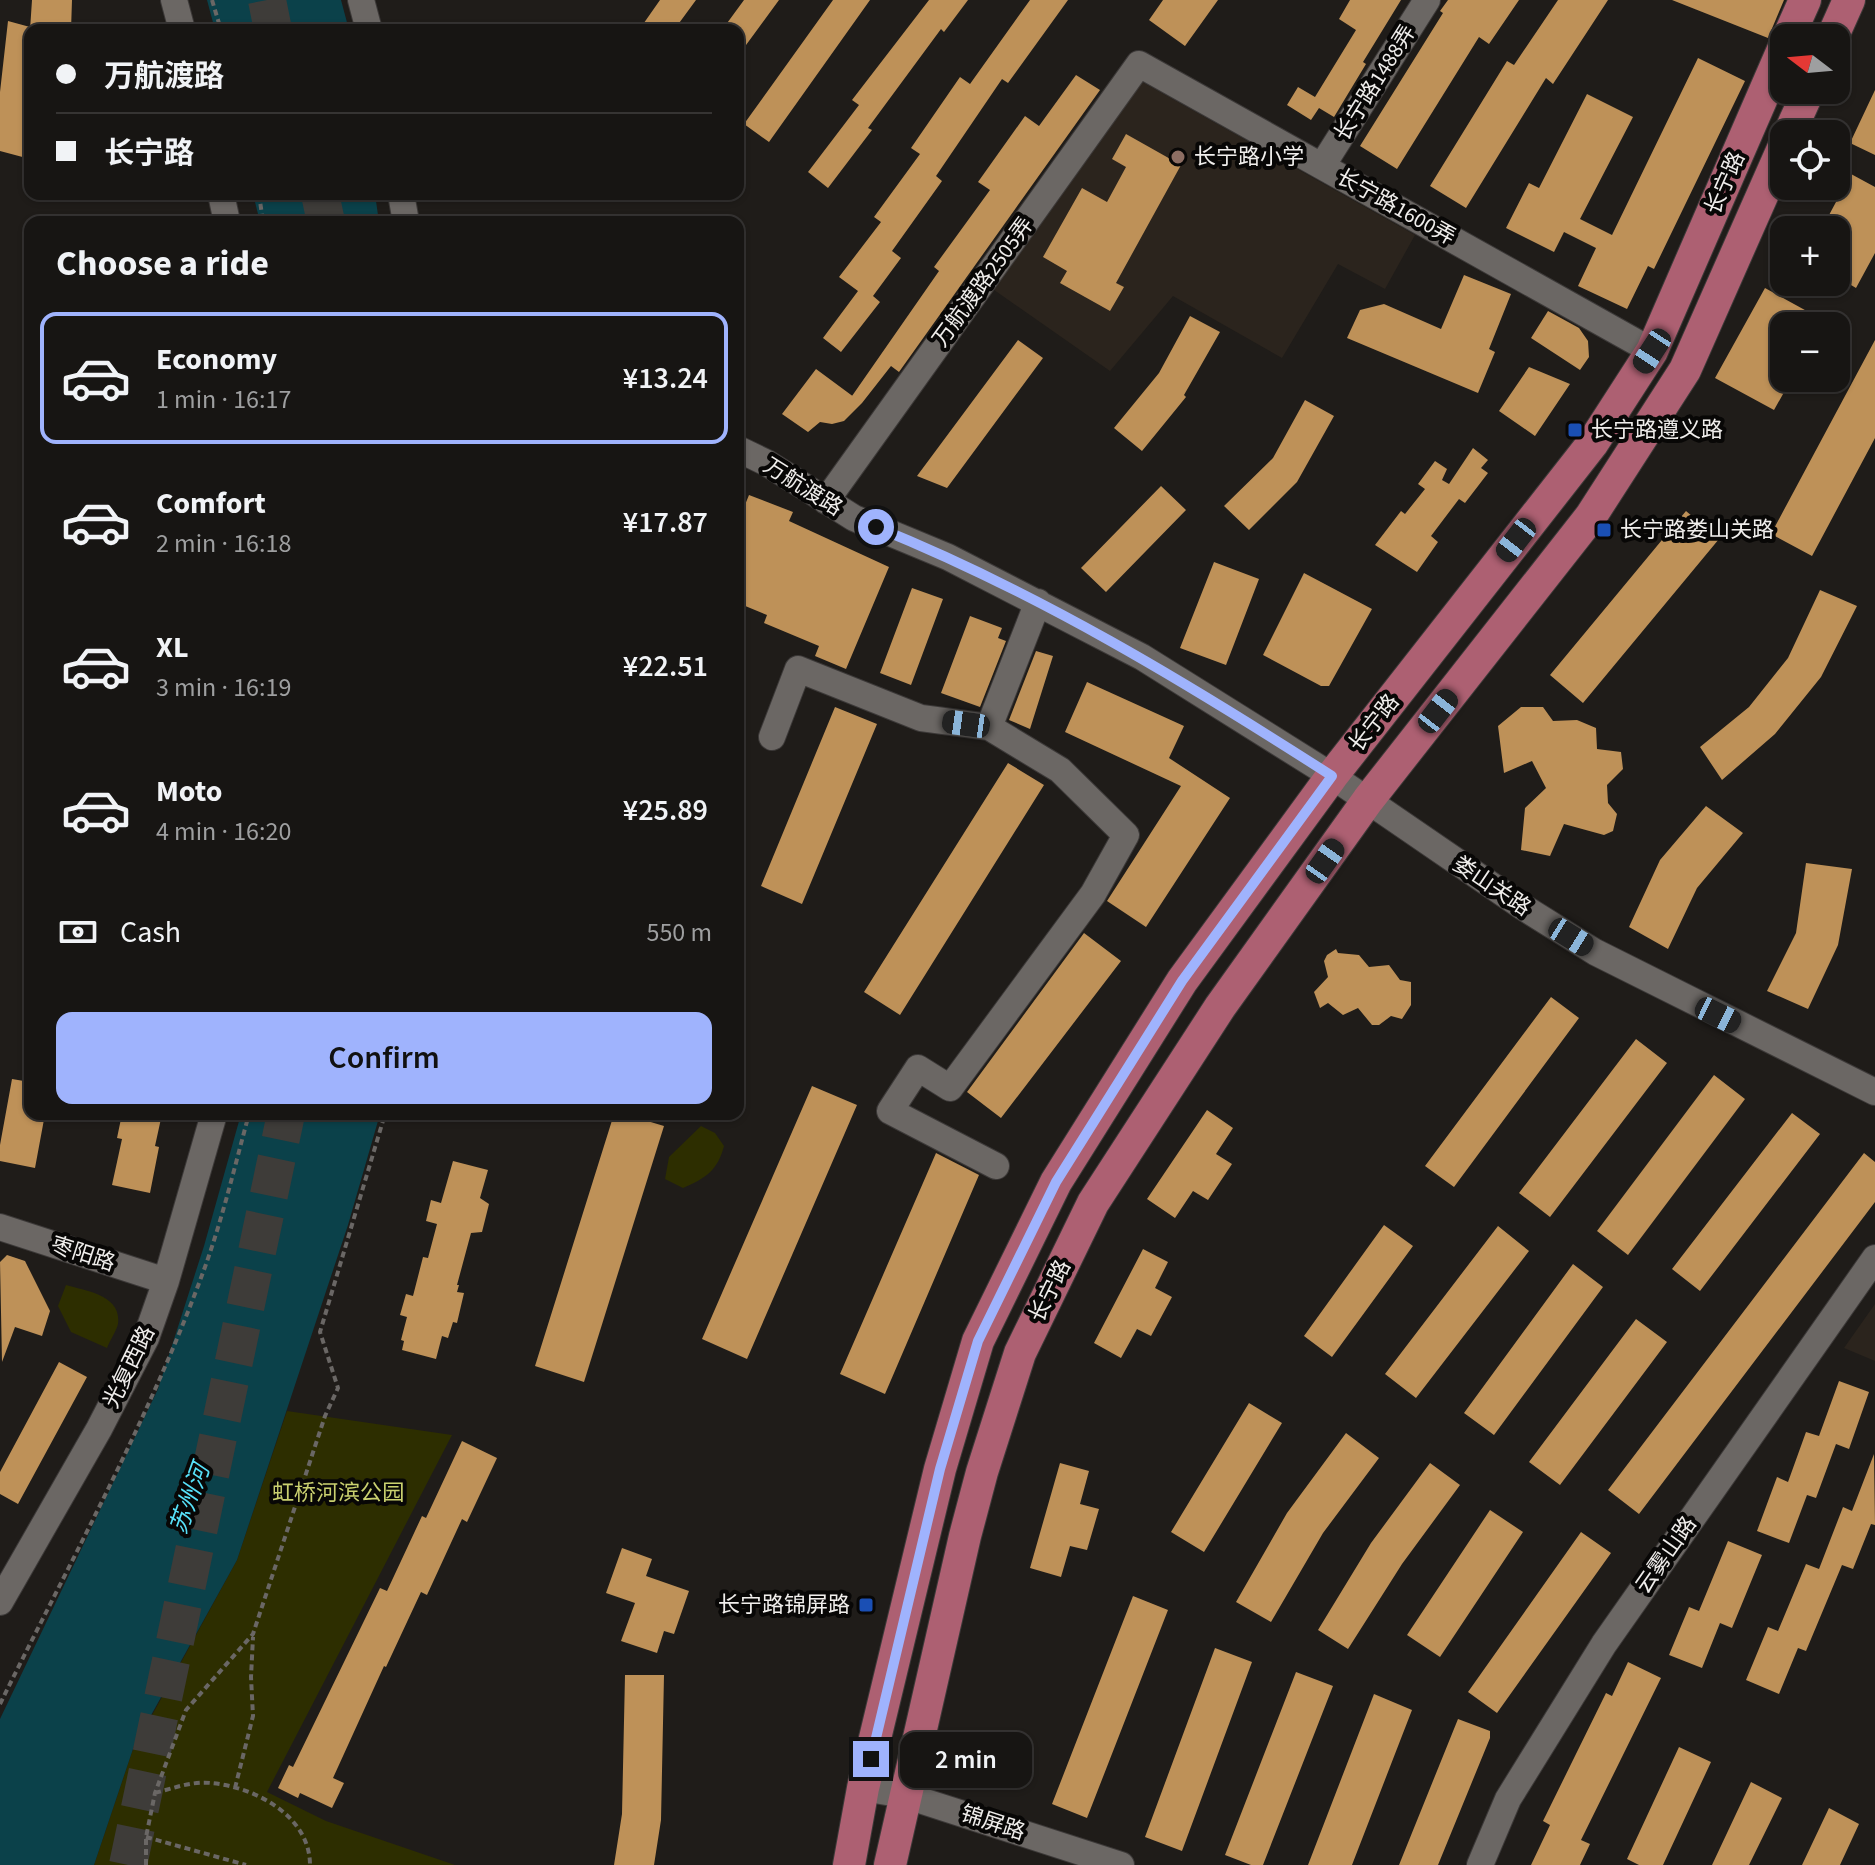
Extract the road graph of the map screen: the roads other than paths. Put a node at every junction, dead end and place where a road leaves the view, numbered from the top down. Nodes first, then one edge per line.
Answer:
1 (174, 0) edge
2 (361, 0) edge
3 (1427, 0) edge
4 (1805, 0) edge
5 (1849, 0) edge
6 (180, 24) edge
7 (367, 24) edge
8 (1794, 24) edge
9 (1838, 24) edge
10 (1139, 64) joint
11 (1770, 79) edge
12 (1322, 166) junction
13 (1770, 178) edge
14 (1652, 351) junction
15 (744, 452) edge
16 (826, 501) junction
17 (1038, 602) junction
18 (989, 727) junction
19 (772, 737) dead end
20 (1332, 776) junction
21 (1368, 800) junction
22 (1875, 1092) edge
23 (212, 1120) edge
24 (996, 1166) dead end
25 (0, 1227) edge
26 (1875, 1258) edge
27 (166, 1281) junction
28 (0, 1602) edge
29 (863, 1788) junction
30 (904, 1795) junction
31 (849, 1865) edge
32 (890, 1865) edge
33 (1121, 1865) edge
34 (1480, 1865) edge

1 - 6 street
2 - 7 street
3 - 12 street, 长宁路1488弄
4 - 8 main road
5 - 9 main road
10 - 12 street, 长宁路1600弄
10 - 16 street, 万航渡路2505弄
11 - 14 main road, 长宁路
12 - 14 street, 长宁路1600弄
13 - 21 main road, 长宁路
14 - 20 main road, 长宁路
15 - 16 street, 万航渡路
16 - 17 street, 万航渡路
17 - 18 street
17 - 20 street, 万航渡路
18 - 19 street
18 - 24 street
20 - 21 street, 娄山关路
20 - 29 main road, 长宁路
21 - 22 street, 娄山关路
21 - 30 main road, 长宁路
23 - 27 street, 光复西路
25 - 27 street, 枣阳路
26 - 34 street, 云雾山路
27 - 28 street, 光复西路
29 - 30 street, 锦屏路
29 - 31 main road, 长宁路
30 - 32 main road, 长宁路
30 - 33 street, 锦屏路

